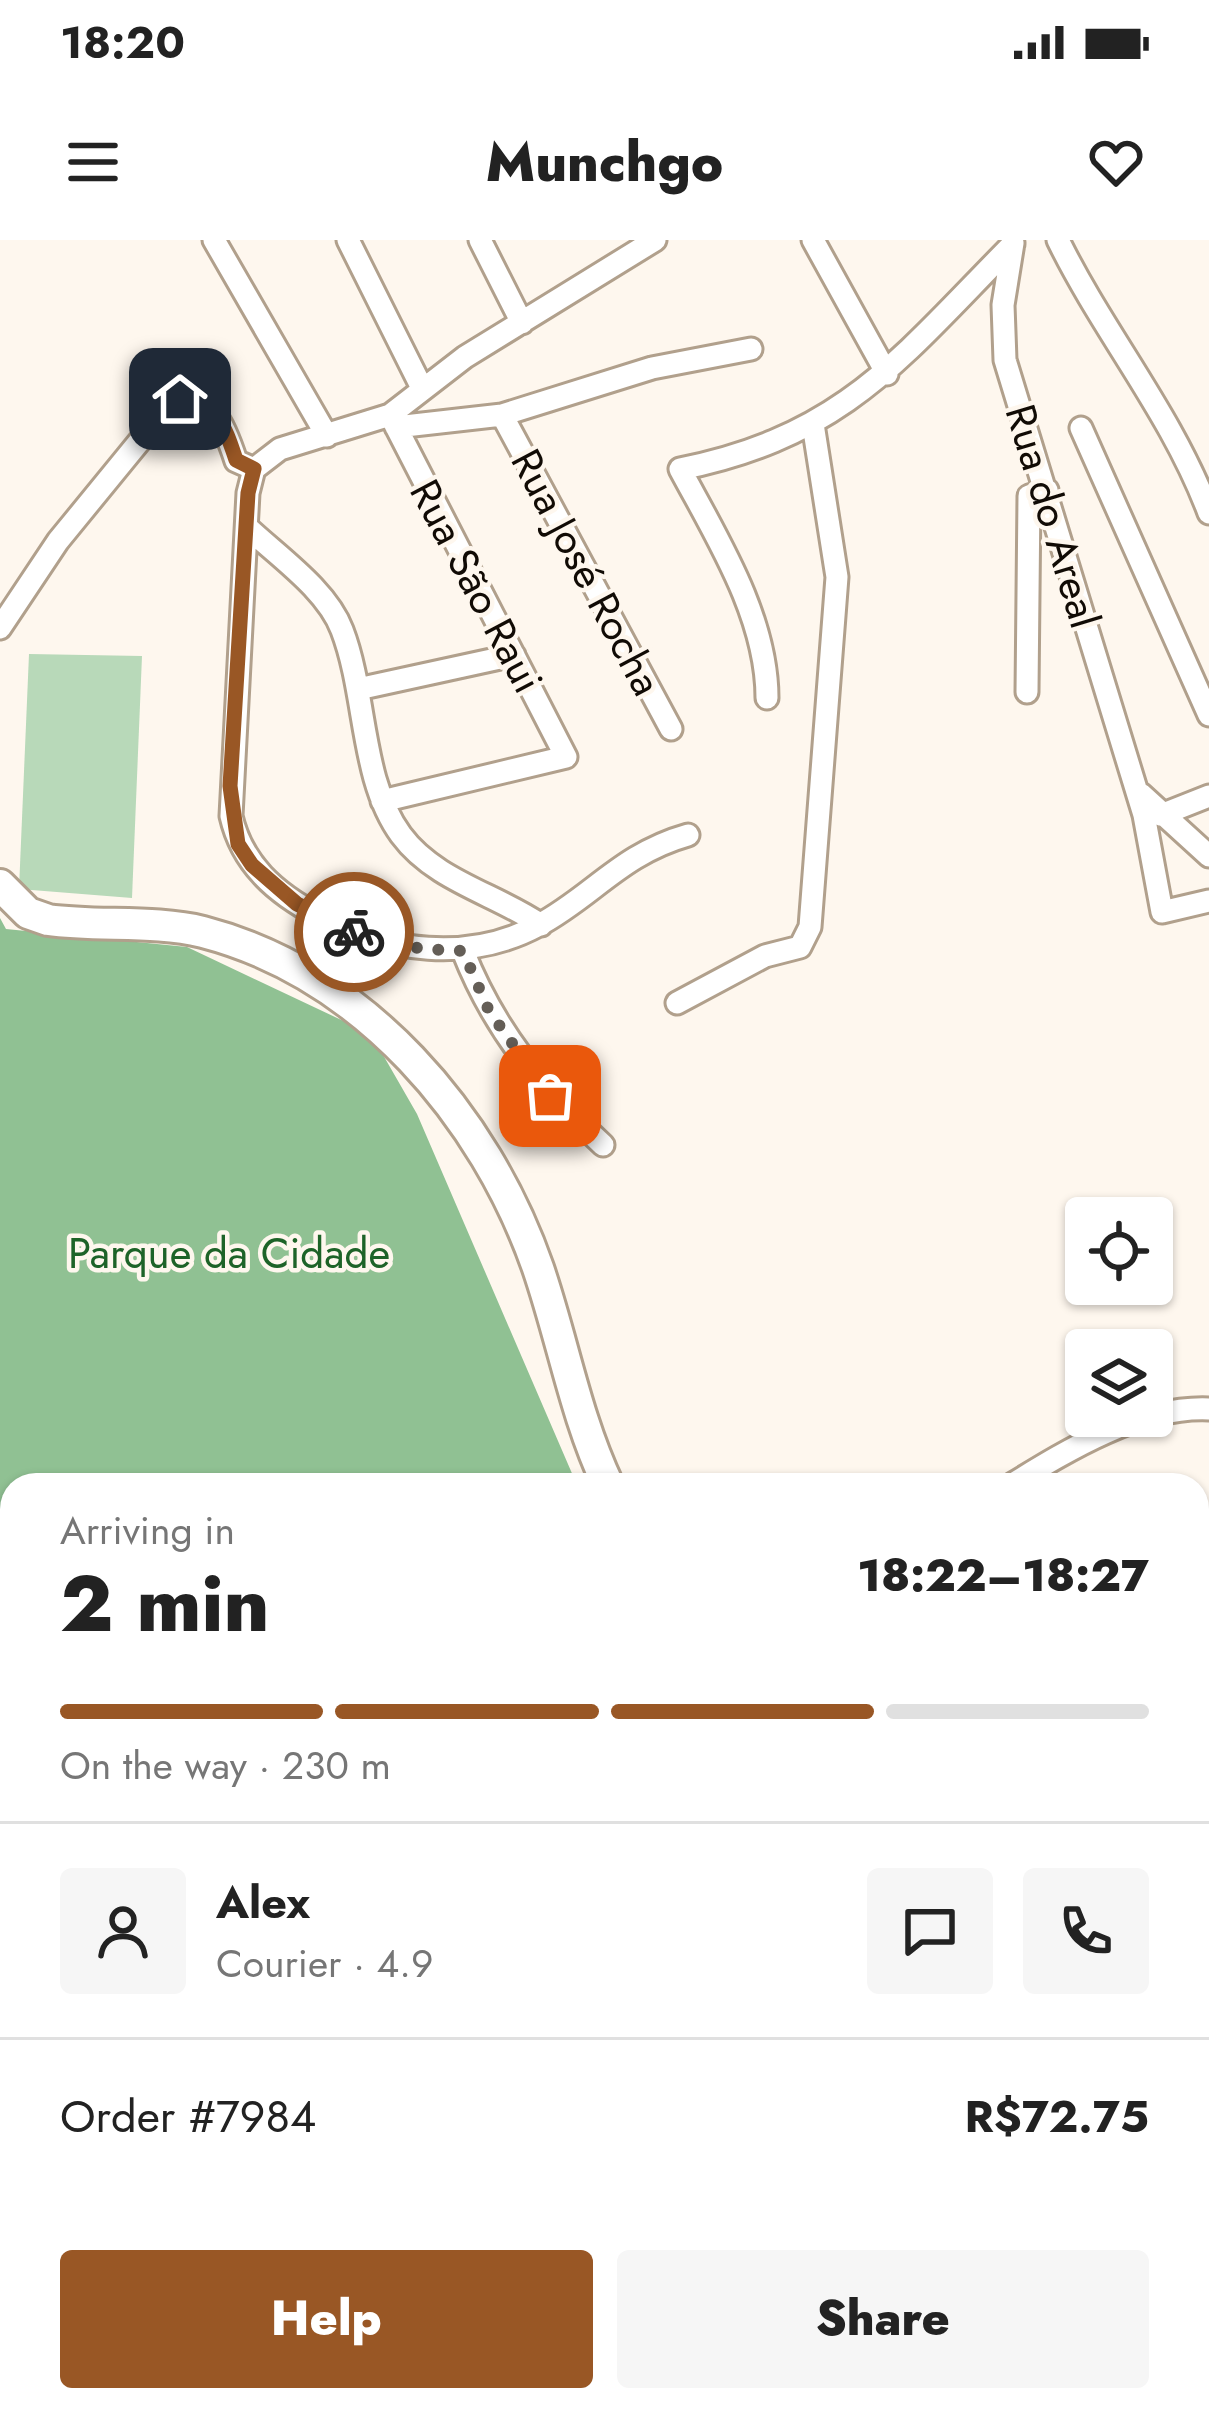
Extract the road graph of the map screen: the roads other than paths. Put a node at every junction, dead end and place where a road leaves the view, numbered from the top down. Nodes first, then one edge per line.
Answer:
1 (348, 240) edge
2 (479, 240) edge
3 (655, 240) edge
4 (812, 240) edge
5 (1058, 240) edge
6 (215, 241) edge
7 (1014, 241) edge
8 (522, 323) junction
9 (751, 349) dead end
10 (887, 374) junction
11 (422, 388) junction
12 (502, 415) junction
13 (393, 421) junction
14 (813, 424) junction
15 (1081, 428) dead end
16 (327, 436) junction
17 (254, 469) junction
18 (1047, 490) junction
19 (1209, 513) edge
20 (248, 529) junction
21 (0, 628) edge
22 (514, 655) junction
23 (358, 689) junction
24 (1027, 692) dead end
25 (767, 698) dead end
26 (1209, 716) edge
27 (671, 729) dead end
28 (1133, 785) junction
29 (1209, 796) edge
30 (382, 801) junction
31 (1161, 815) junction
32 (688, 835) dead end
33 (1209, 856) edge
34 (0, 885) edge
35 (1209, 901) edge
36 (541, 925) junction
37 (463, 951) junction
38 (677, 1003) dead end
39 (603, 1145) dead end
40 (1209, 1409) edge
41 (602, 1473) edge
42 (1031, 1473) edge

1 - 11 street
2 - 8 street
3 - 8 street
4 - 10 street
5 - 19 street
6 - 16 street
7 - 10 street
7 - 18 street, Rua do Areal
8 - 11 street
9 - 12 street
10 - 14 street
11 - 13 street
12 - 13 street
12 - 27 street, Rua José Rocha
13 - 16 street
13 - 22 street, Rua São Raui
14 - 25 street
14 - 38 street
15 - 26 street
16 - 17 street
17 - 20 street
17 - 21 street
18 - 24 street
18 - 28 street, Rua do Areal
20 - 23 street
20 - 37 street
22 - 23 street
22 - 30 street, Rua São Raui
23 - 30 street
28 - 31 street
28 - 35 street, Rua do Areal
29 - 31 street
30 - 36 street
31 - 33 street
32 - 36 street
34 - 41 street
36 - 37 street
37 - 39 street
40 - 42 street

